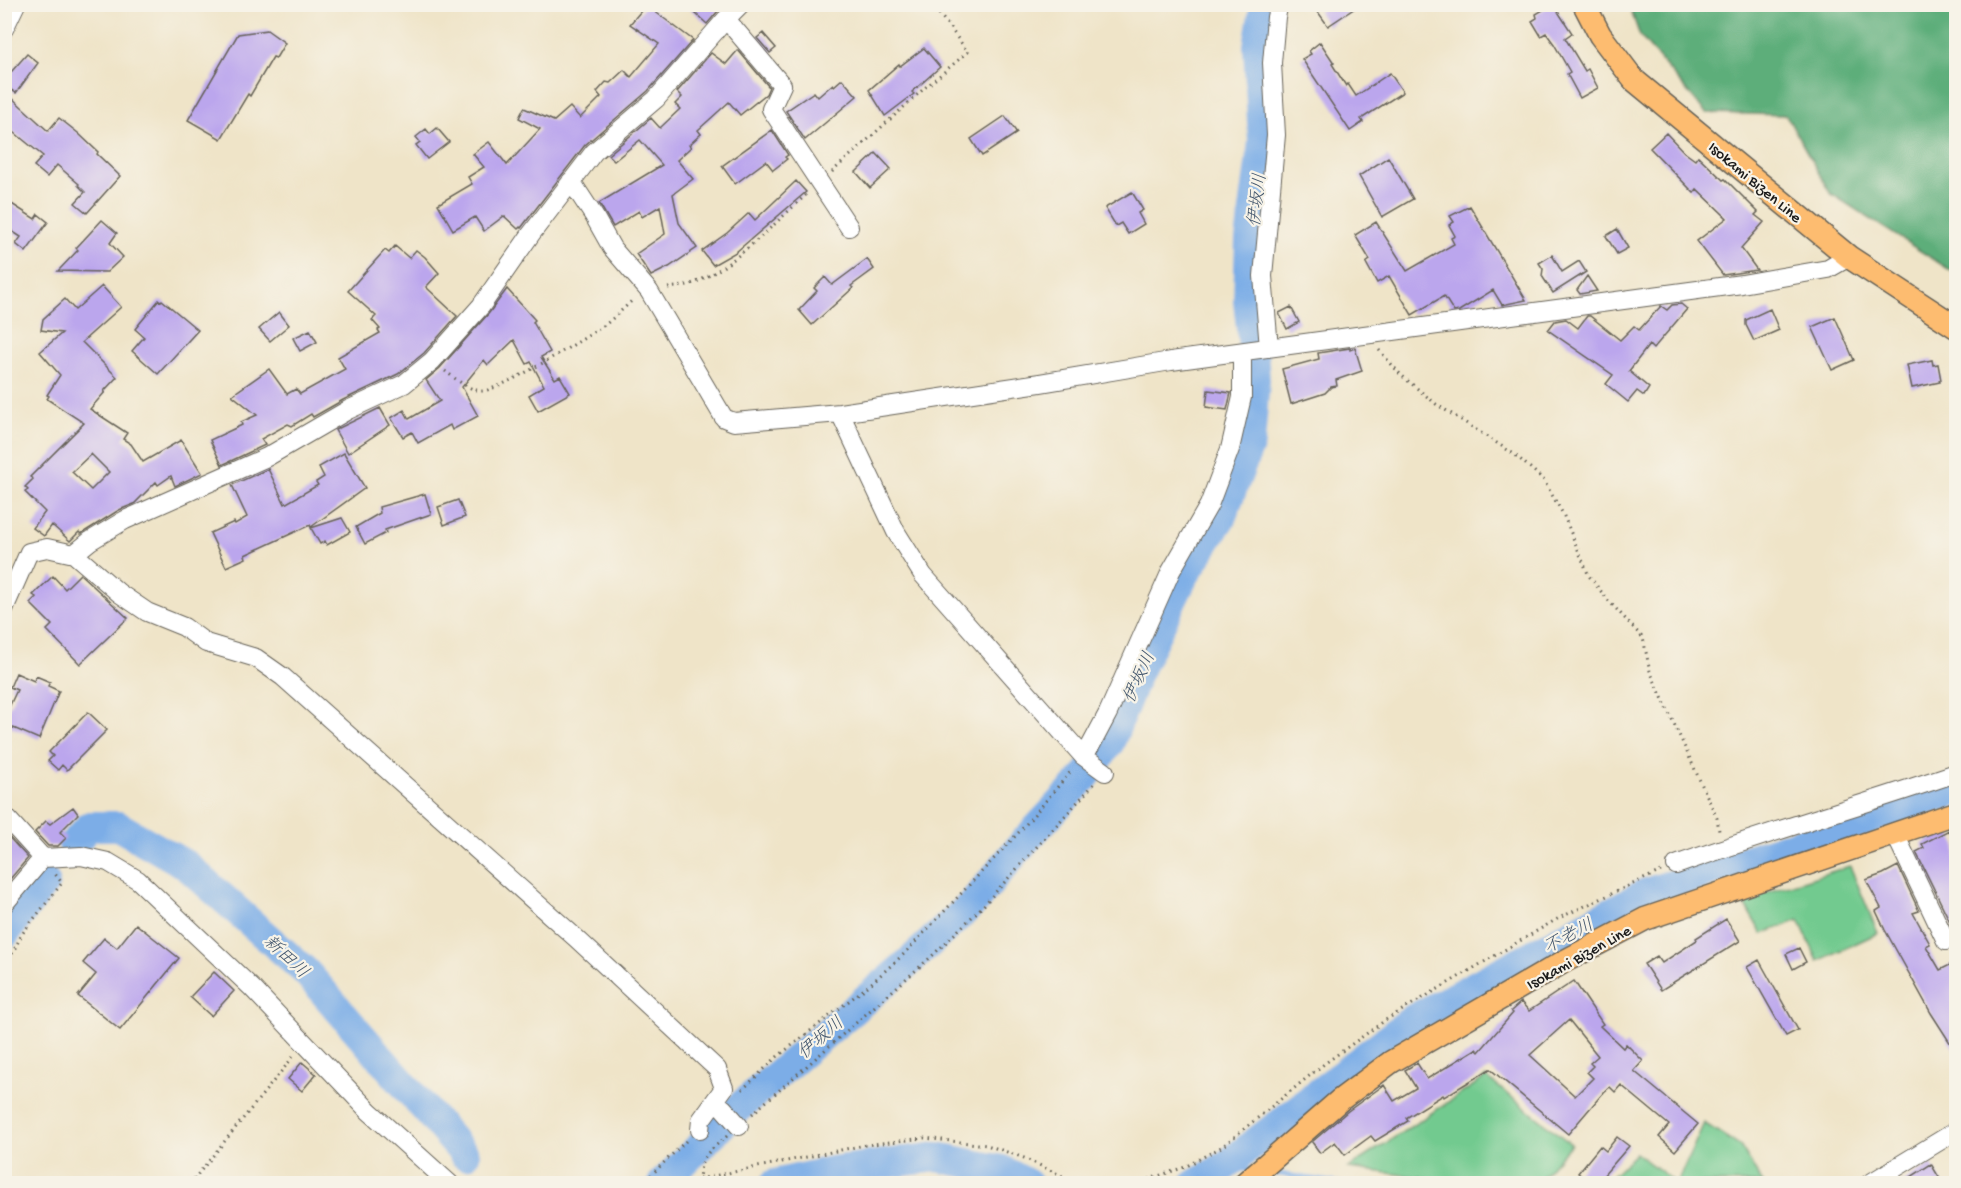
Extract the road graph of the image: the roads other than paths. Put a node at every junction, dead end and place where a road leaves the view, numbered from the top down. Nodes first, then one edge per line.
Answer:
1 (16, 4) edge
2 (741, 4) edge
3 (1279, 4) edge
4 (1584, 4) edge
5 (726, 19) junction
6 (4, 30) edge
7 (571, 181) junction
8 (849, 227) dead end
9 (1849, 258) junction
10 (1956, 327) edge
11 (1255, 350) junction
12 (840, 413) junction
13 (74, 554) junction
14 (4, 609) edge
15 (1956, 773) edge
16 (1956, 813) edge
17 (4, 815) edge
18 (1895, 834) junction
19 (43, 858) junction
20 (1676, 865) road end
21 (4, 904) edge
22 (1946, 941) dead end
23 (700, 1130) road end
24 (1956, 1131) edge
25 (1257, 1174) edge
26 (450, 1184) edge
27 (1869, 1184) edge

1 - 6 street
2 - 5 street
3 - 11 street
4 - 9 main road, Isokami Bizen Line
5 - 7 street
5 - 8 street
7 - 12 street
7 - 13 street
9 - 10 main road, Isokami Bizen Line
9 - 11 street
11 - 12 street
11 - 12 street
13 - 14 street
13 - 23 street
15 - 20 street
16 - 18 main road, Isokami Bizen Line
17 - 19 street
18 - 22 street
18 - 25 main road, Isokami Bizen Line
19 - 21 street
19 - 26 street
24 - 27 street

